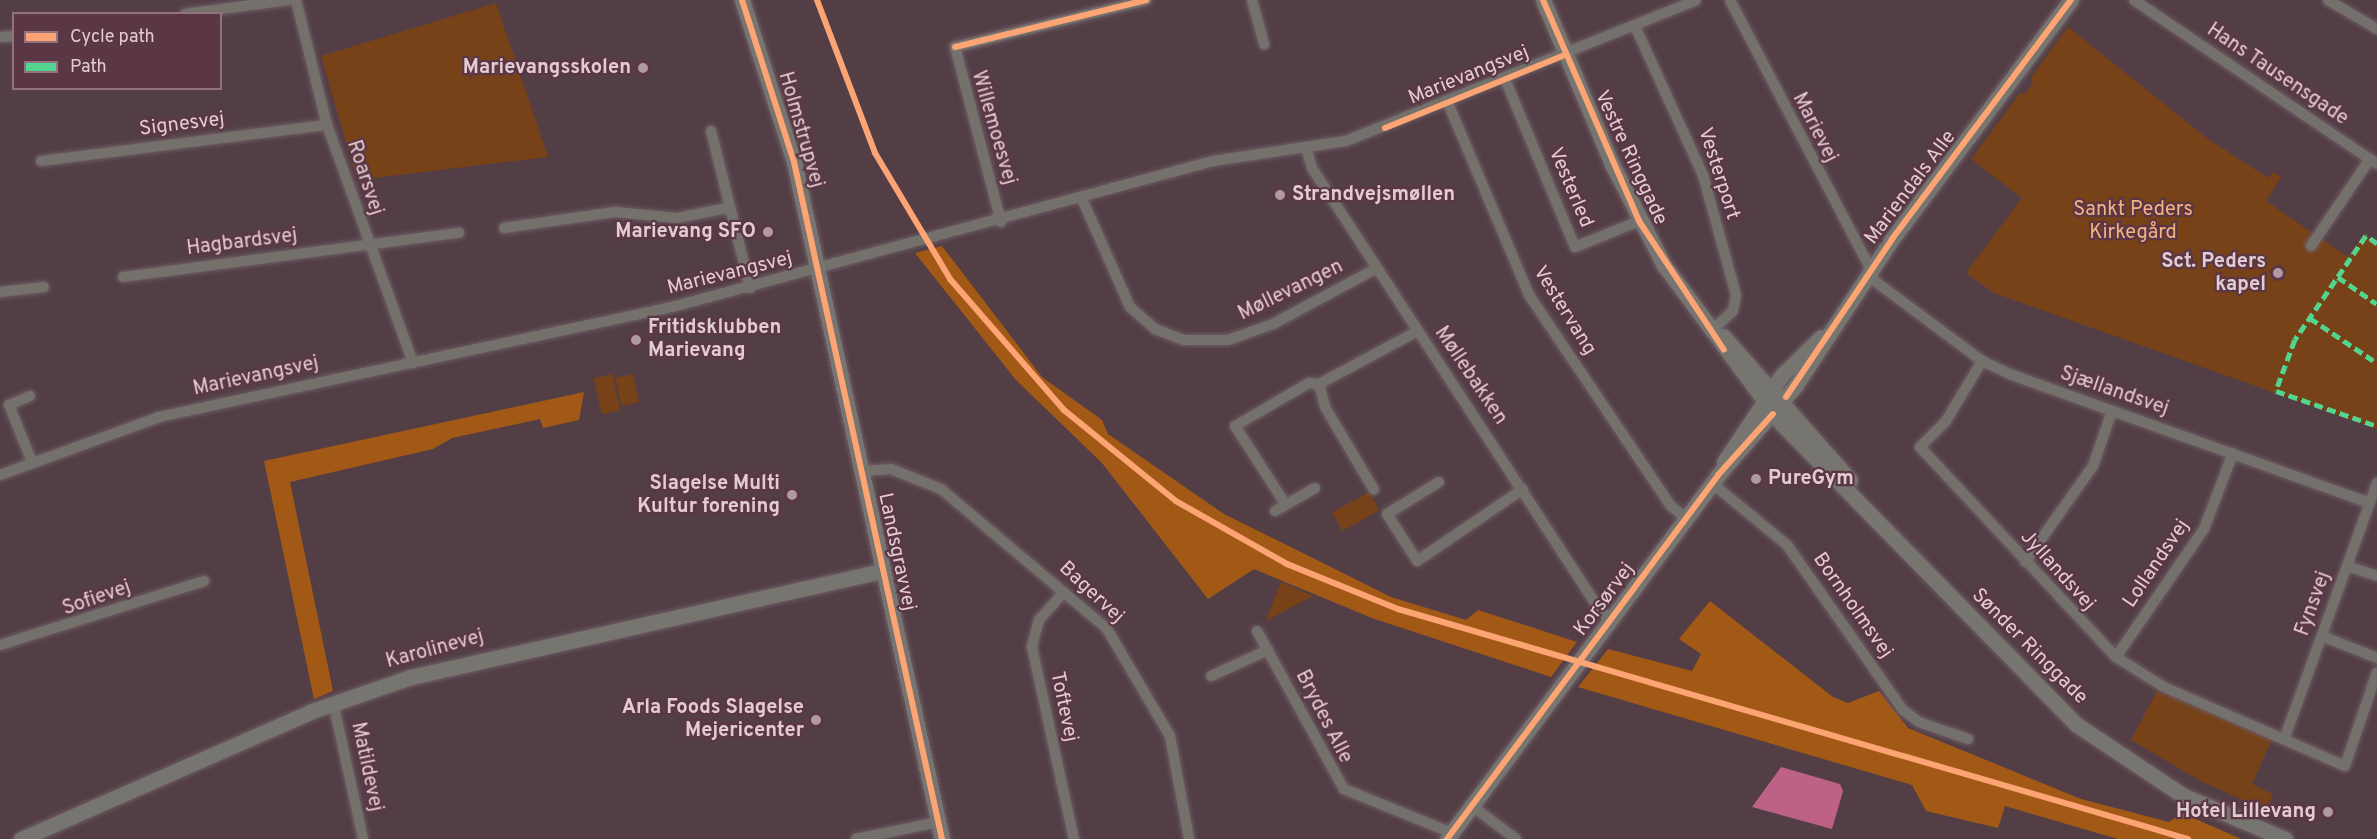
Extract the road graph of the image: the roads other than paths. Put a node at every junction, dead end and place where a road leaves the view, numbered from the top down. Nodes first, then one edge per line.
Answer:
1 (289, 0) edge
2 (296, 0) edge
3 (742, 0) edge
4 (1146, 0) edge
5 (1252, 0) edge
6 (1543, 0) edge
7 (1696, 0) edge
8 (1730, 0) edge
9 (2071, 0) edge
10 (2134, 0) edge
11 (2328, 0) edge
12 (1132, 2) edge
13 (200, 12) edge
14 (1635, 26) junction
15 (2377, 29) edge
16 (1264, 44) dead end
17 (1565, 55) junction
18 (1505, 80) junction
19 (1448, 103) junction
20 (327, 125) junction
21 (711, 131) dead end
22 (1306, 148) junction
23 (41, 161) dead end
24 (2373, 162) edge
25 (1083, 201) junction
26 (727, 208) junction
27 (1639, 221) junction
28 (1001, 222) junction
29 (504, 228) dead end
30 (459, 232) dead end
31 (367, 246) junction
32 (2311, 246) dead end
33 (1377, 268) junction
34 (819, 271) junction
35 (1869, 273) junction
36 (123, 277) dead end
37 (44, 287) dead end
38 (750, 288) junction
39 (0, 292) edge
40 (1709, 326) junction
41 (1418, 331) junction
42 (1982, 361) junction
43 (412, 363) junction
44 (1319, 384) junction
45 (30, 396) dead end
46 (1773, 400) junction
47 (2112, 411) junction
48 (2233, 453) junction
49 (32, 462) junction
50 (861, 471) junction
51 (0, 475) edge
52 (1715, 479) junction
53 (1439, 482) dead end
54 (2377, 483) edge
55 (1315, 488) dead end
56 (1523, 489) junction
57 (1374, 490) dead end
58 (2370, 503) junction
59 (1286, 504) junction
60 (1275, 511) dead end
61 (1686, 518) junction
62 (1913, 556) junction
63 (2025, 562) junction
64 (2347, 566) junction
65 (884, 571) junction
66 (2377, 576) edge
67 (204, 581) dead end
68 (1064, 592) junction
69 (1611, 620) junction
70 (1257, 631) dead end
71 (2322, 636) junction
72 (0, 645) edge
73 (1268, 650) junction
74 (2116, 657) junction
75 (2377, 658) edge
76 (2377, 672) edge
77 (1211, 676) dead end
78 (333, 702) junction
79 (2285, 737) junction
80 (1968, 739) dead end
81 (1472, 806) junction
82 (939, 822) junction
83 (1450, 836) edge
84 (873, 837) edge
85 (21, 839) edge
86 (363, 839) edge
87 (856, 839) edge
88 (942, 839) edge
89 (1074, 839) edge
90 (1189, 839) edge
91 (1516, 839) edge
92 (2285, 839) edge

1 - 13 street
2 - 20 street, Roarsvej
3 - 34 street, Holmstrupvej
4 - 12 street, Willemoesvej
5 - 16 street
6 - 17 street, Vestre Ringgade
7 - 14 street, Marievangsvej
8 - 35 street, Marievej
9 - 35 street, Mariendals Alle
10 - 24 street, Hans Tausensgade
11 - 15 street
12 - 28 street, Willemoesvej
14 - 17 street, Marievangsvej
14 - 40 street, Vesterport
17 - 18 street, Marievangsvej
17 - 27 street, Vestre Ringgade
18 - 19 street, Marievangsvej
18 - 27 street, Vesterled
19 - 22 street, Marievangsvej
19 - 61 street, Vestervang
20 - 23 street, Signesvej
20 - 31 street, Roarsvej
21 - 26 street
22 - 25 street, Marievangsvej
22 - 33 street, Møllebakken
24 - 32 street, Hans Tausensgade
25 - 28 street, Marievangsvej
25 - 33 street, Møllevangen
26 - 29 street
26 - 38 street
27 - 40 street, Vestre Ringgade
28 - 34 street, Marievangsvej
30 - 31 street, Hagbardsvej
31 - 36 street, Hagbardsvej
31 - 43 street, Roarsvej
33 - 41 street, Møllebakken
34 - 38 street, Marievangsvej
34 - 50 street, Landsgravvej
35 - 42 street, Sjællandsvej
35 - 46 street, Mariendals Alle
37 - 39 street
38 - 43 street, Marievangsvej
40 - 46 street, Vestre Ringgade
40 - 46 street, Vestre Ringgade
41 - 44 street
41 - 56 street, Møllebakken
42 - 47 street, Sjællandsvej
42 - 63 street, Jyllandsvej
43 - 49 street, Marievangsvej
44 - 57 street
44 - 59 street
45 - 49 street
46 - 52 street, Mariendals Alle
46 - 62 street, Sønder Ringgade
46 - 62 street, Sønder Ringgade
47 - 48 street, Sjællandsvej
47 - 63 street
48 - 58 street, Sjællandsvej
48 - 74 street, Lollandsvej
49 - 51 street, Marievangsvej
50 - 65 street, Landsgravvej
50 - 68 street, Bagervej
52 - 61 street, Korsørvej
52 - 80 street, Bornholmsvej
53 - 56 street
54 - 58 street, Fynsvej
55 - 59 street
56 - 69 street, Møllebakken
58 - 64 street, Fynsvej
59 - 60 street
61 - 69 street, Korsørvej
62 - 92 street, Sønder Ringgade
63 - 74 street, Jyllandsvej
64 - 66 street
64 - 71 street, Fynsvej
65 - 78 street, Karolinevej
65 - 82 street, Landsgravvej
67 - 72 street, Sofievej
68 - 89 street, Toftevej
68 - 90 street, Bagervej
69 - 81 street, Korsørvej
70 - 73 street, Brydes Alle
71 - 75 street
71 - 79 street, Fynsvej
73 - 77 street
73 - 83 street, Brydes Alle
74 - 79 street, Jyllandsvej
76 - 79 street, Jyllandsvej
78 - 85 street, Karolinevej
78 - 86 street, Matildevej
81 - 83 street, Korsørvej
81 - 91 street
82 - 84 street
82 - 88 street, Landsgravvej
84 - 87 street

